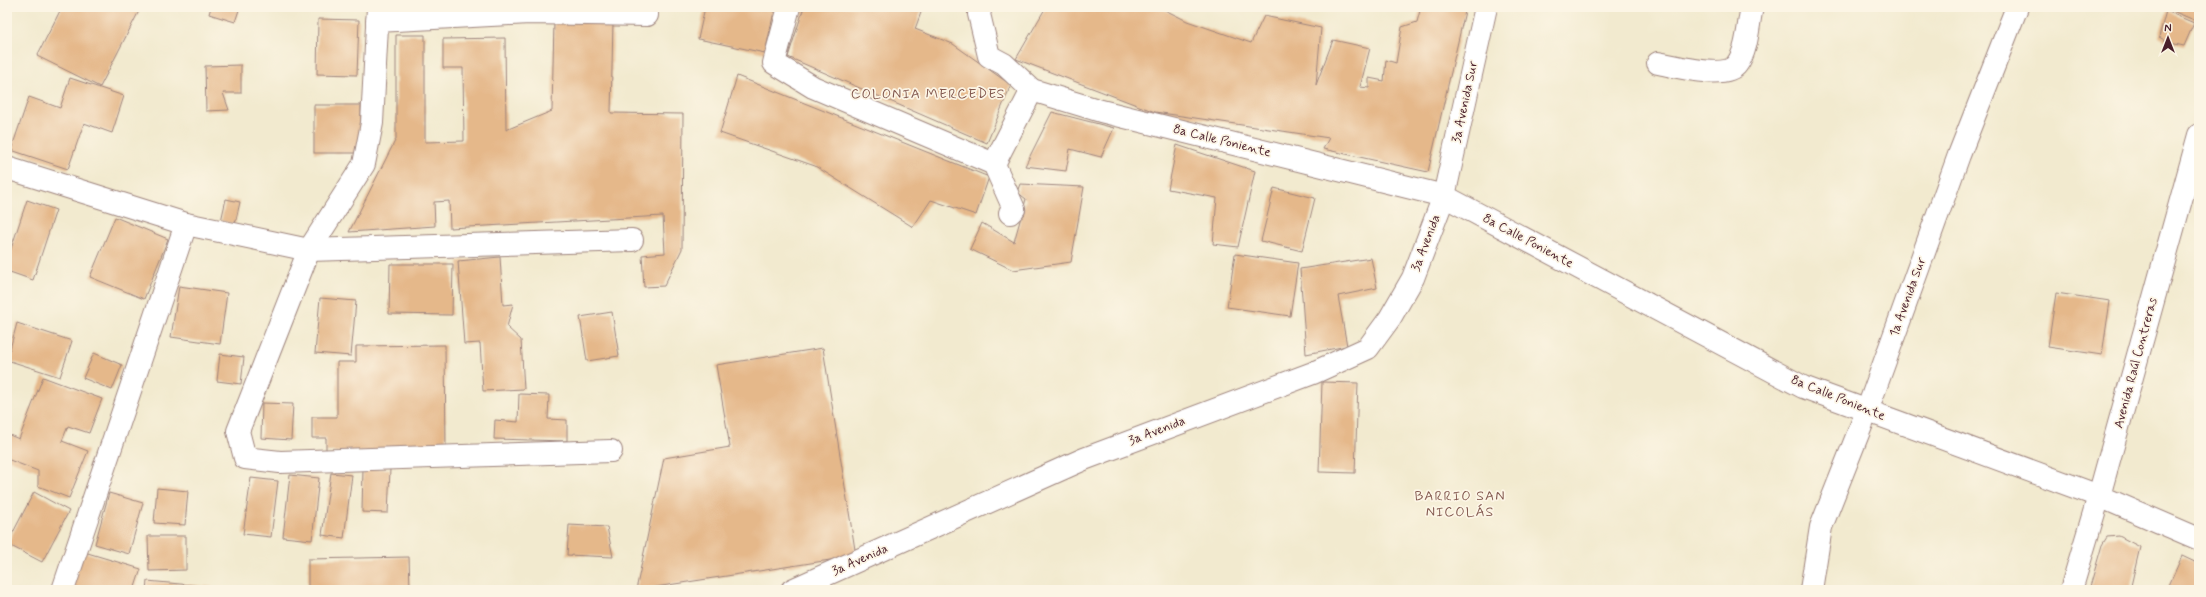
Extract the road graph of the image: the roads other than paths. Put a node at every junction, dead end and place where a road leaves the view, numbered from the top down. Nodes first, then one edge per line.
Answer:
1 (789, 7) edge
2 (981, 7) edge
3 (1486, 7) edge
4 (1752, 7) edge
5 (2017, 7) edge
6 (529, 10) edge
7 (378, 14) edge
8 (647, 15) dead end
9 (1658, 63) dead end
10 (1032, 90) junction
11 (2199, 135) edge
12 (994, 164) junction
13 (7, 168) edge
14 (1444, 196) junction
15 (1010, 213) dead end
16 (186, 224) junction
17 (632, 240) dead end
18 (309, 250) junction
19 (1867, 411) junction
20 (611, 451) dead end
21 (2099, 496) junction
22 (2199, 539) edge
23 (63, 590) edge
24 (792, 590) edge
25 (1811, 590) edge
26 (2071, 590) edge

1 - 12 street
2 - 10 street, 8a Calle Poniente
3 - 14 street, 3a Avenida Sur
4 - 9 street
5 - 19 street, 1a Avenida Sur
6 - 7 street
6 - 8 street
7 - 18 street
10 - 12 street
10 - 14 street, 8a Calle Poniente
11 - 21 street, Avenida Raúl Contreras
12 - 15 street
13 - 16 street
14 - 19 street, 8a Calle Poniente
14 - 24 street, 3a Avenida
16 - 18 street
16 - 23 street
17 - 18 street
18 - 20 street
19 - 21 street, 8a Calle Poniente
19 - 25 street, 1a Avenida Sur
21 - 22 street, 8a Calle Poniente
21 - 26 street, Avenida Raúl Contreras

